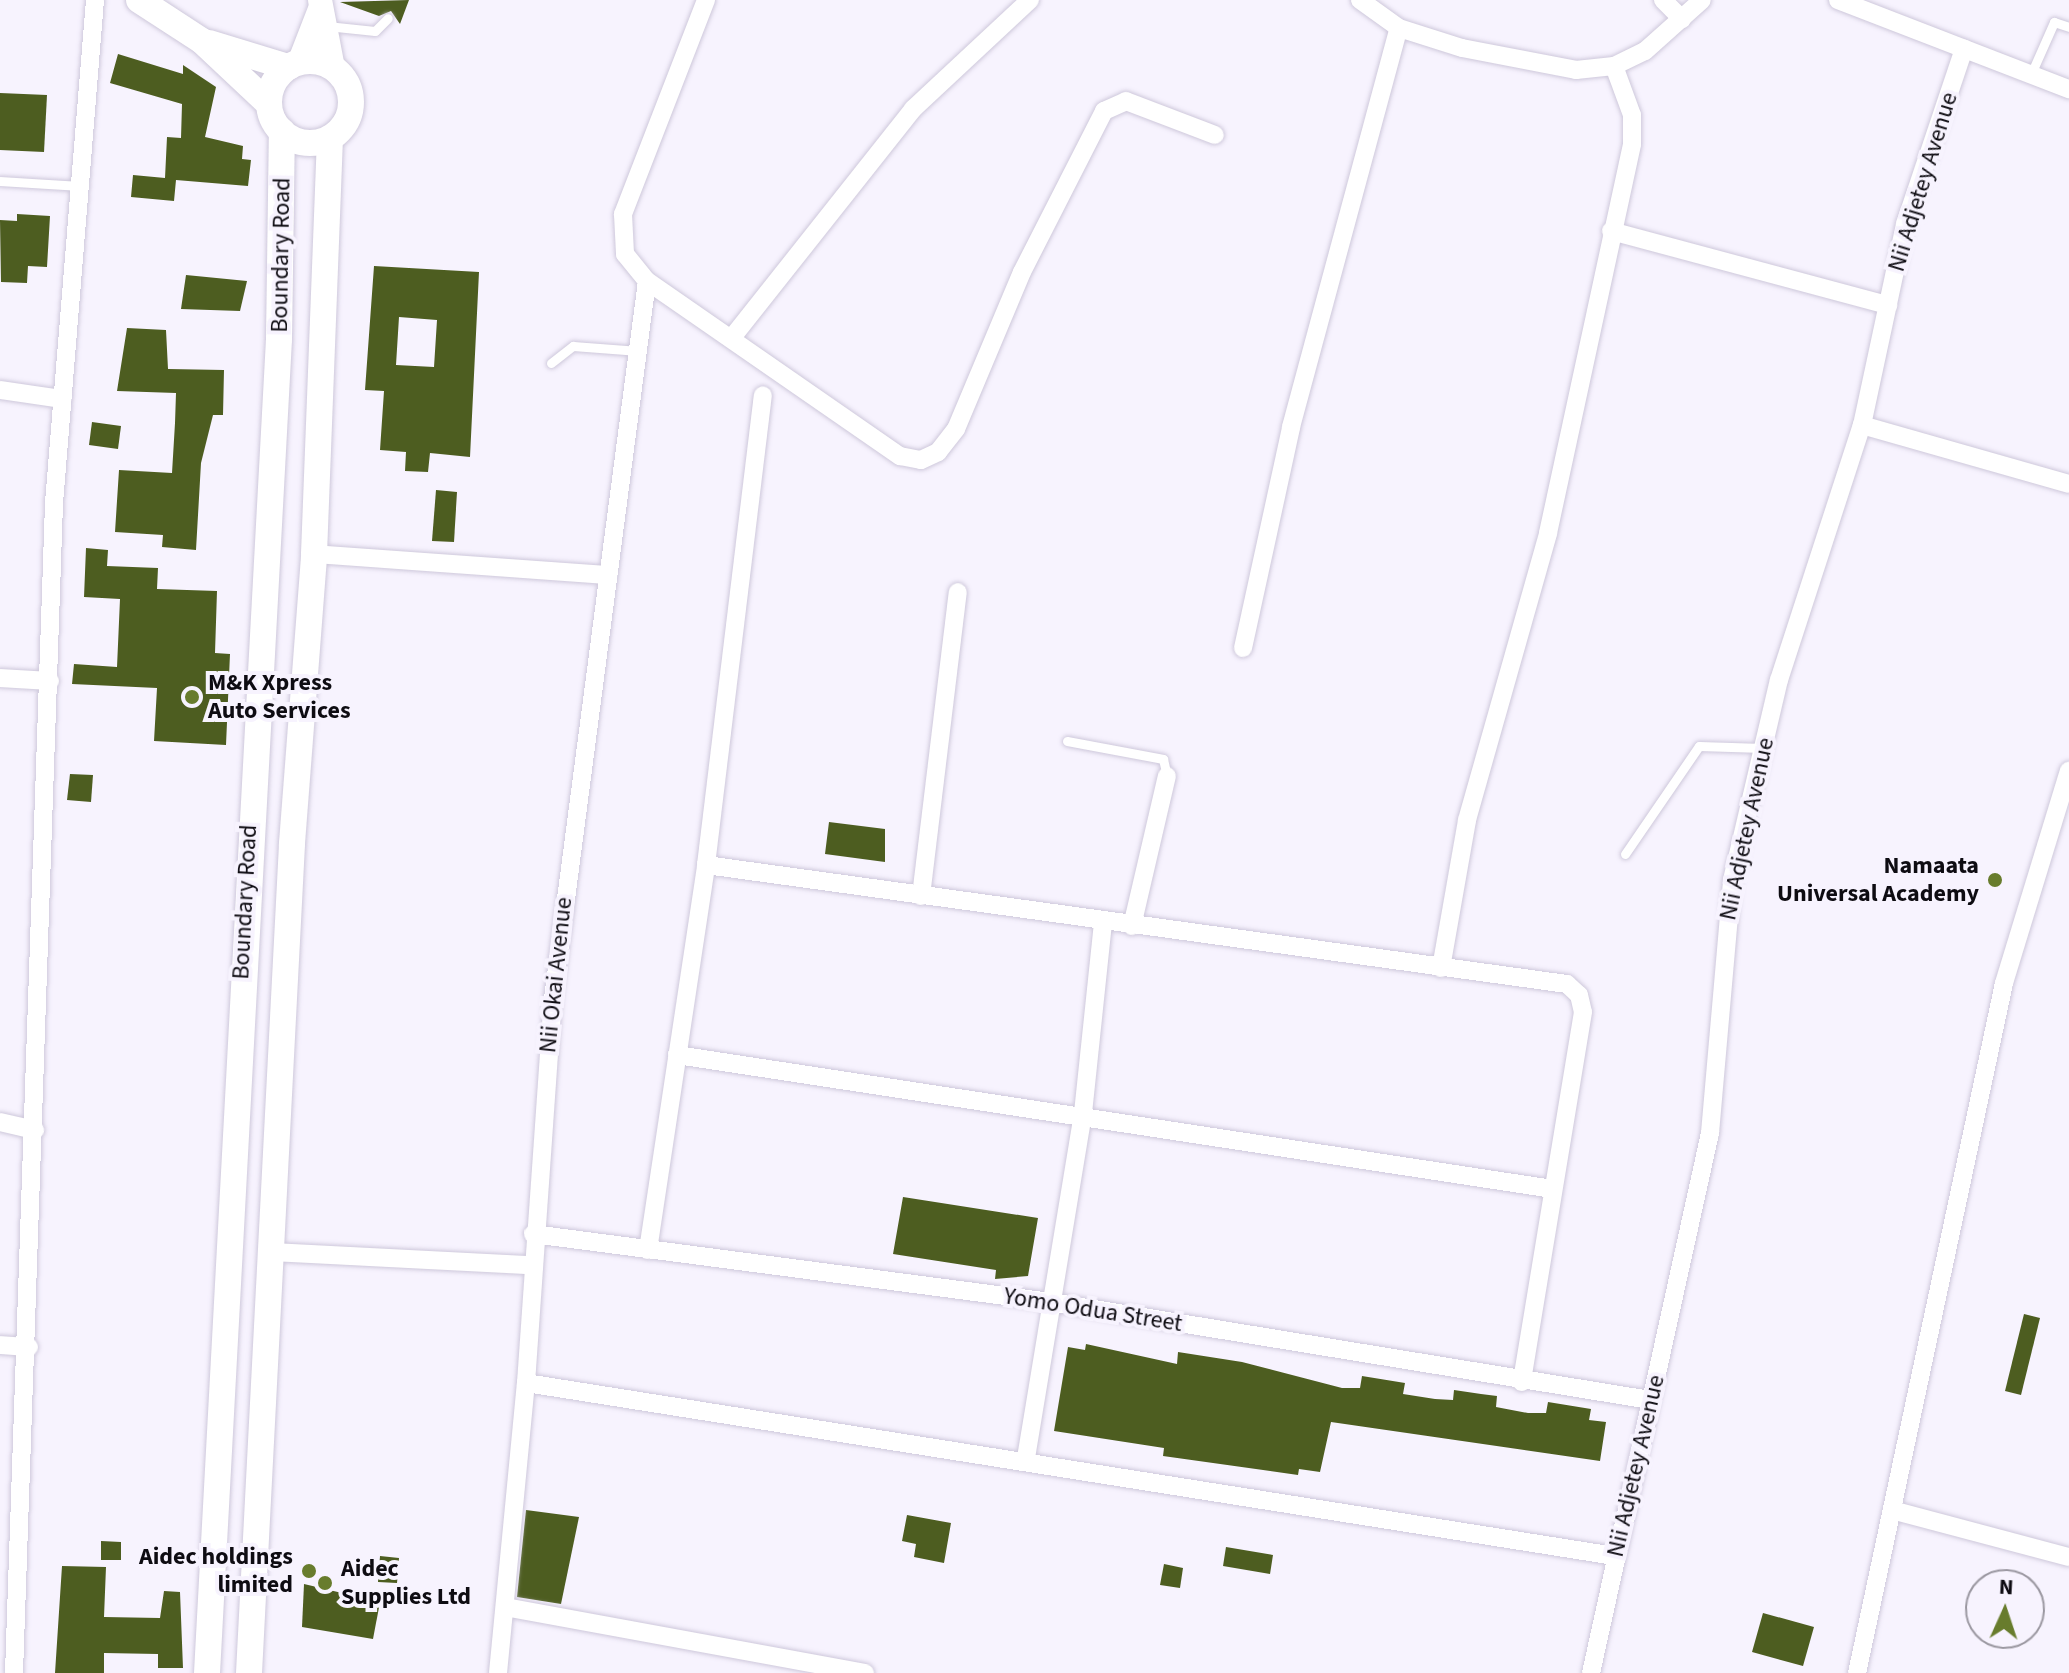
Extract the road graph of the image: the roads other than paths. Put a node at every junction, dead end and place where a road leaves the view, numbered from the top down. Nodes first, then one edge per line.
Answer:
1 (95, 0) edge
2 (139, 0) edge
3 (706, 0) edge
4 (1030, 0) edge
5 (1663, 0) edge
6 (1702, 0) edge
7 (1838, 0) edge
8 (1364, 1) edge
9 (321, 12) edge
10 (388, 18) dead end
11 (1682, 19) junction
12 (2069, 27) edge
13 (1399, 28) junction
14 (202, 41) junction
15 (1964, 49) junction
16 (294, 65) junction
17 (1614, 66) junction
18 (333, 68) junction
19 (2031, 74) junction
20 (2069, 89) edge
21 (269, 104) junction
22 (282, 131) junction
23 (1215, 135) dead end
24 (330, 143) junction
25 (0, 181) edge
26 (80, 186) junction
27 (1611, 231) junction
28 (647, 281) junction
29 (1888, 305) junction
30 (734, 335) junction
31 (639, 351) junction
32 (551, 363) dead end
33 (0, 390) edge
34 (763, 395) dead end
35 (62, 399) junction
36 (1862, 425) junction
37 (2069, 484) edge
38 (314, 554) junction
39 (608, 575) junction
40 (958, 592) dead end
41 (1243, 648) dead end
42 (0, 678) edge
43 (50, 681) junction
44 (1067, 741) dead end
45 (1763, 748) junction
46 (2069, 771) edge
47 (1167, 776) joint
48 (2066, 795) edge
49 (1625, 854) dead end
50 (706, 865) junction
51 (921, 896) junction
52 (1103, 922) junction
53 (1132, 926) junction
54 (1441, 968) junction
55 (677, 1055) junction
56 (1083, 1113) junction
57 (0, 1122) edge
58 (35, 1130) junction
59 (1553, 1189) junction
60 (533, 1234) junction
61 (648, 1250) junction
62 (271, 1252) junction
63 (532, 1265) junction
64 (1051, 1302) junction
65 (0, 1345) edge
66 (29, 1347) junction
67 (1522, 1382) junction
68 (526, 1383) junction
69 (1650, 1400) junction
70 (1026, 1458) junction
71 (1892, 1510) junction
72 (1615, 1556) junction
73 (2069, 1557) edge
74 (9, 1574) edge
75 (505, 1607) junction
76 (14, 1673) edge
77 (207, 1673) edge
78 (249, 1673) edge
79 (498, 1673) edge
80 (865, 1673) edge
81 (1591, 1673) edge
82 (1857, 1673) edge

1 - 26 street
2 - 14 main road
3 - 28 street
4 - 30 street
5 - 11 street
6 - 11 street
7 - 15 street
8 - 13 street
9 - 10 lane
9 - 16 street
9 - 18 street
11 - 17 street
12 - 19 lane
13 - 17 street
13 - 41 street
14 - 16 main road
14 - 21 main road
15 - 19 street
15 - 29 street, Nii Adjetey Avenue
16 - 18 main road
16 - 21 main road
17 - 27 street
18 - 24 main road
19 - 20 street
21 - 22 main road
22 - 24 main road
22 - 77 main road, Boundary Road
23 - 30 street
24 - 38 main road, Boundary Road
25 - 26 lane
26 - 35 street
27 - 29 street
27 - 54 street
28 - 30 street
28 - 31 street, Nii Okai Avenue
29 - 36 street, Nii Adjetey Avenue
31 - 32 lane
31 - 39 street, Nii Okai Avenue
33 - 35 street
34 - 50 street
35 - 43 street
36 - 37 street
36 - 45 street, Nii Adjetey Avenue
38 - 39 street
38 - 62 main road, Boundary Road
39 - 60 street, Nii Okai Avenue
40 - 51 street
42 - 43 street
43 - 58 street
44 - 47 lane
45 - 49 lane
45 - 69 street, Nii Adjetey Avenue
46 - 48 street
47 - 53 street
48 - 71 street
50 - 51 street
50 - 55 street
51 - 52 street
52 - 53 street
52 - 56 street
53 - 54 street
54 - 59 street
55 - 56 street
55 - 61 street
56 - 59 street
56 - 64 street
57 - 58 street
58 - 66 street
59 - 67 street
60 - 61 street, Yomo Odua Street
60 - 63 street, Nii Okai Avenue
61 - 64 street, Yomo Odua Street
62 - 63 street
62 - 78 main road, Boundary Road
63 - 68 street, Nii Okai Avenue
64 - 67 street, Yomo Odua Street
64 - 70 street
65 - 66 street
66 - 74 street
67 - 69 street, Yomo Odua Street
68 - 70 street
68 - 75 street, Nii Okai Avenue
69 - 72 street, Nii Adjetey Avenue
70 - 72 street
71 - 73 street
71 - 82 street
72 - 81 street, Nii Adjetey Avenue
74 - 76 street
75 - 79 street, Nii Okai Avenue
75 - 80 street

